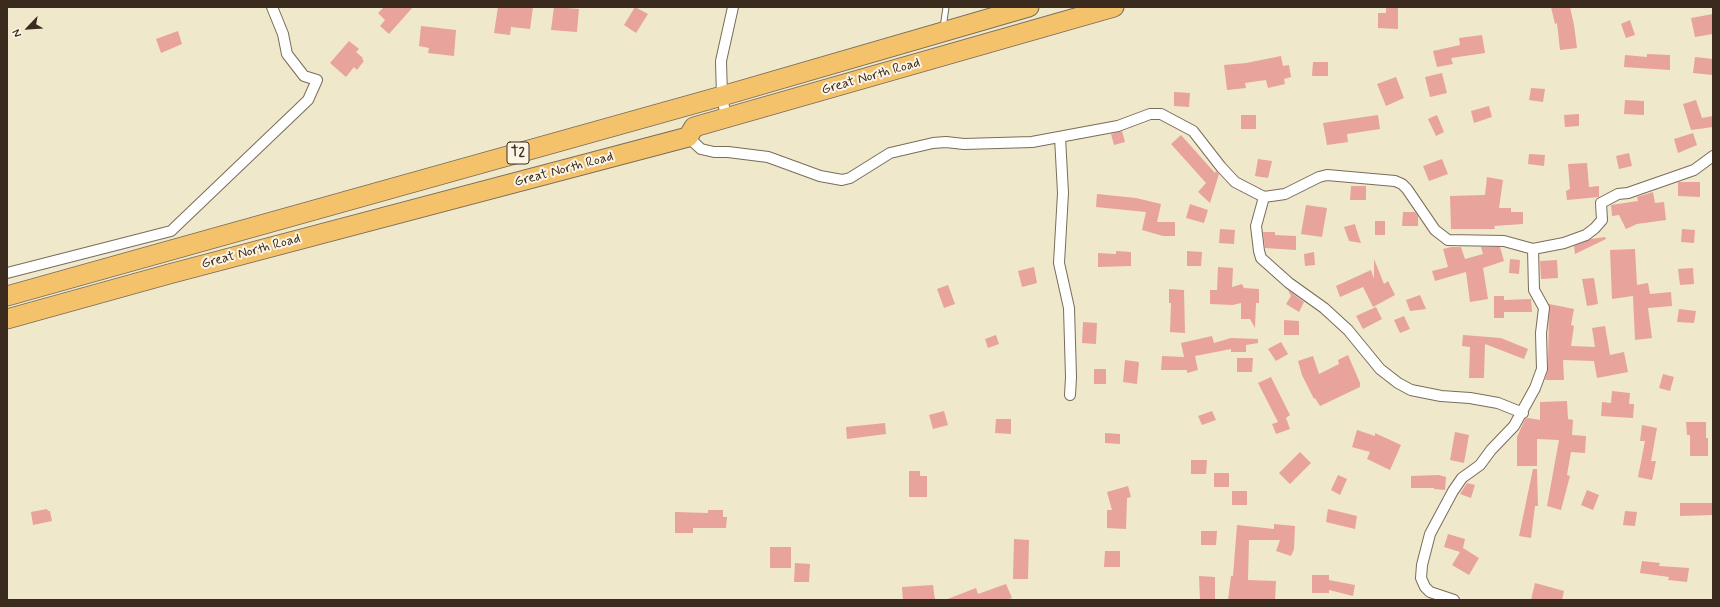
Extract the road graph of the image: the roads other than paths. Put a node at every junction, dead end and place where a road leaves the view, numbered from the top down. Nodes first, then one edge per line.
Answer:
1 (272, 7) edge
2 (733, 7) edge
3 (946, 7) edge
4 (1029, 7) edge
5 (1114, 7) edge
6 (942, 33) junction
7 (722, 96) junction
8 (726, 118) junction
9 (688, 137) junction
10 (1060, 137) junction
11 (1713, 156) edge
12 (1264, 197) junction
13 (1533, 249) junction
14 (7, 273) edge
15 (7, 296) edge
16 (7, 319) edge
17 (1070, 395) dead end
18 (1523, 412) junction
19 (1454, 600) edge

1 - 14 street
2 - 7 street
3 - 6 lane
4 - 6 highway, Great North Road / T2
5 - 8 highway, Great North Road / T2
6 - 7 highway, Great North Road / T2
7 - 8 street
7 - 15 highway, Great North Road / T2
8 - 9 highway, Great North Road / T2
9 - 10 street
9 - 16 highway, Great North Road / T2
10 - 12 street
10 - 17 street
11 - 13 street
12 - 13 street
12 - 18 street
13 - 18 street
18 - 19 street

